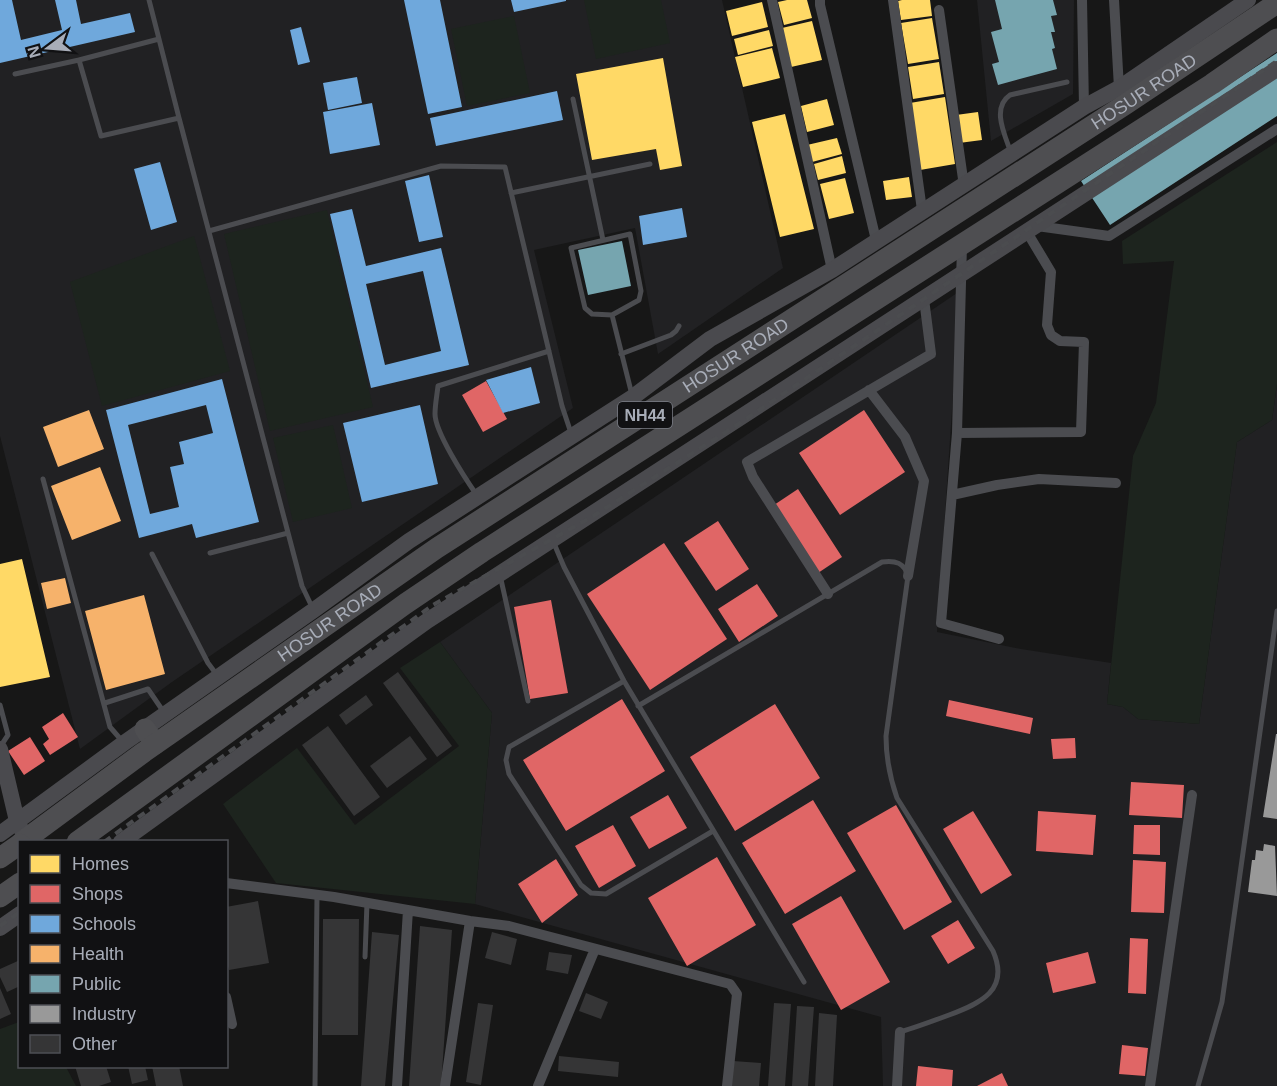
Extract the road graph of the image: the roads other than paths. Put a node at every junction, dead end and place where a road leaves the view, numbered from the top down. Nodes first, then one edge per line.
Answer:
1 (149, 0) edge
2 (772, 0) edge
3 (820, 0) edge
4 (893, 0) edge
5 (1082, 0) edge
6 (1114, 0) edge
7 (1248, 0) edge
8 (1277, 3) edge
9 (939, 10) dead end
10 (159, 39) junction
11 (1277, 39) edge
12 (79, 60) junction
13 (1277, 69) edge
14 (15, 74) dead end
15 (1067, 82) dead end
16 (1119, 88) junction
17 (573, 99) dead end
18 (1084, 107) junction
19 (179, 118) junction
20 (1277, 129) edge
21 (1012, 154) junction
22 (650, 164) dead end
23 (590, 176) junction
24 (964, 186) junction
25 (511, 193) junction
26 (922, 210) junction
27 (1032, 229) junction
28 (209, 231) junction
29 (603, 240) junction
30 (876, 240) junction
31 (962, 244) junction
32 (832, 270) junction
33 (962, 273) junction
34 (924, 299) junction
35 (612, 315) junction
36 (679, 326) dead end
37 (549, 351) junction
38 (621, 354) junction
39 (869, 390) junction
40 (633, 397) junction
41 (957, 433) junction
42 (573, 437) junction
43 (43, 479) dead end
44 (1116, 483) dead end
45 (952, 495) junction
46 (479, 497) junction
47 (288, 533) junction
48 (553, 539) junction
49 (210, 553) dead end
50 (152, 554) dead end
51 (500, 574) junction
52 (908, 576) junction
53 (828, 594) junction
54 (314, 610) junction
55 (1277, 611) edge
56 (999, 639) dead end
57 (218, 677) junction
58 (624, 681) junction
59 (528, 701) dead end
60 (105, 703) junction
61 (0, 705) edge
62 (638, 706) junction
63 (166, 715) junction
64 (150, 736) junction
65 (124, 743) junction
66 (0, 748) edge
67 (1192, 795) dead end
68 (713, 831) junction
69 (0, 834) edge
70 (21, 836) edge
71 (80, 840) edge
72 (123, 840) edge
73 (0, 858) edge
74 (228, 883) edge
75 (18, 884) edge
76 (317, 895) junction
77 (0, 897) edge
78 (367, 903) junction
79 (408, 910) junction
80 (18, 915) edge
81 (470, 921) junction
82 (0, 928) edge
83 (595, 949) junction
84 (365, 957) dead end
85 (804, 982) dead end
86 (228, 1006) edge
87 (232, 1024) dead end
88 (900, 1032) joint
89 (315, 1086) edge
90 (397, 1086) edge
91 (446, 1086) edge
92 (538, 1086) edge
93 (727, 1086) edge
94 (897, 1086) edge
95 (1150, 1086) edge
96 (1198, 1086) edge

1 - 10 lane
2 - 32 street
3 - 30 street
4 - 26 street
5 - 18 street
6 - 16 street
7 - 16 street
8 - 64 highway, HOSUR ROAD / NH44
9 - 24 street
10 - 12 lane
10 - 19 lane
11 - 31 highway, HOSUR ROAD / NH44
12 - 14 lane
12 - 19 lane
13 - 27 street
15 - 21 lane
16 - 18 street
17 - 23 lane
18 - 21 street
19 - 28 lane
20 - 27 street
21 - 24 street
22 - 23 lane
23 - 25 lane
23 - 29 lane
24 - 26 street
25 - 28 lane
25 - 37 lane
26 - 30 street
27 - 33 street
27 - 41 street
28 - 47 lane
29 - 35 lane
29 - 35 lane
30 - 32 street
31 - 33 street
31 - 71 highway, HOSUR ROAD / NH44
32 - 40 street
33 - 34 street
33 - 41 street
34 - 39 street
34 - 48 street
35 - 38 lane
36 - 38 lane
37 - 42 lane
37 - 46 lane
38 - 40 lane
39 - 52 street
39 - 53 street
40 - 42 street
41 - 45 street
42 - 46 street
43 - 60 lane
44 - 45 street
45 - 56 street
46 - 54 street
47 - 49 lane
47 - 54 lane
48 - 51 street
48 - 58 lane
50 - 57 lane
51 - 59 lane
51 - 72 street
52 - 53 lane
52 - 88 lane
53 - 62 lane
54 - 57 street
55 - 96 lane
57 - 63 street
58 - 62 lane
58 - 68 lane
60 - 63 lane
60 - 65 lane
61 - 66 lane
62 - 68 lane
63 - 64 street
64 - 65 street
64 - 70 highway, HOSUR ROAD / NH44
65 - 70 street
66 - 70 street
67 - 95 street
68 - 85 lane
69 - 70 street
70 - 73 highway, HOSUR ROAD / NH44
74 - 76 street
75 - 77 highway
76 - 78 street
76 - 89 lane
78 - 79 street
78 - 84 lane
79 - 81 street
79 - 90 street
80 - 82 street
81 - 83 street
81 - 91 street
83 - 92 street
83 - 93 street
86 - 87 street
88 - 94 street

